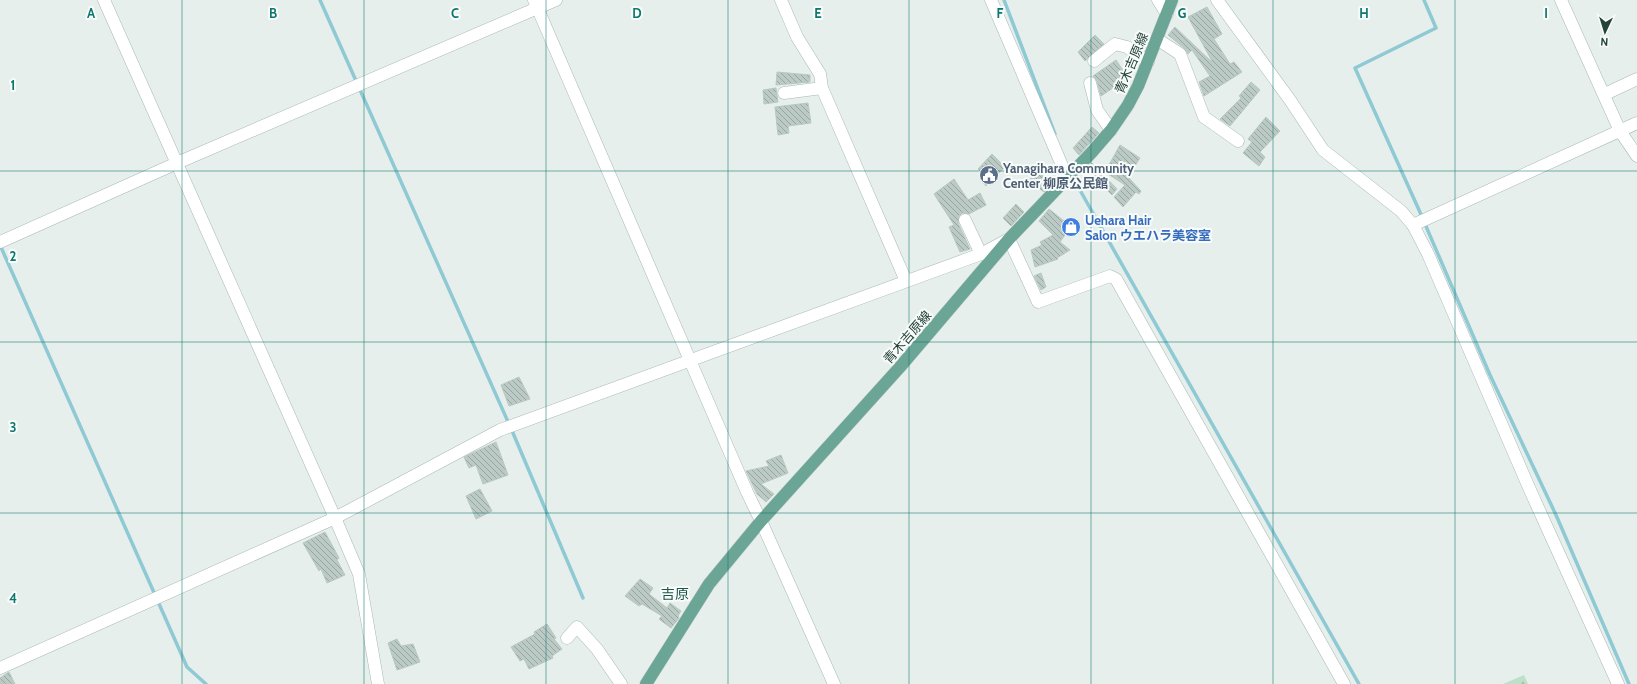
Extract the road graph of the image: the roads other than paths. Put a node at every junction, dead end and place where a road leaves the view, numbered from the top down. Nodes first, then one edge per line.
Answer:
1 (104, 0) edge
2 (556, 0) edge
3 (781, 0) edge
4 (991, 0) edge
5 (1158, 0) edge
6 (1172, 0) edge
7 (1217, 0) edge
8 (1561, 0) edge
9 (536, 4) edge
10 (1167, 14) junction
11 (1157, 39) junction
12 (1094, 61) dead end
13 (1148, 62) junction
14 (1637, 79) edge
15 (1090, 83) dead end
16 (822, 88) junction
17 (784, 93) dead end
18 (1605, 94) junction
19 (1637, 122) edge
20 (1111, 130) junction
21 (1620, 131) junction
22 (1238, 141) dead end
23 (1637, 156) edge
24 (176, 163) junction
25 (1067, 177) junction
26 (965, 220) dead end
27 (1413, 225) junction
28 (1009, 240) junction
29 (0, 242) edge
30 (981, 254) junction
31 (906, 281) junction
32 (691, 360) junction
33 (335, 518) junction
34 (761, 521) junction
35 (567, 638) dead end
36 (0, 668) edge
37 (378, 684) edge
38 (621, 684) edge
39 (646, 684) edge
40 (834, 684) edge
41 (1344, 684) edge
42 (1618, 684) edge

1 - 24 street
2 - 9 street
3 - 16 street
4 - 25 street
5 - 10 street
6 - 10 main road, 青木吉原線
7 - 27 street
8 - 18 street
9 - 24 street
9 - 32 street
10 - 11 main road, 青木吉原線
11 - 13 main road, 青木吉原線
11 - 22 street
12 - 13 street
13 - 20 main road, 青木吉原線
14 - 18 street
15 - 20 street
16 - 17 street
16 - 31 street
18 - 21 street
19 - 21 street
20 - 25 main road, 青木吉原線
21 - 23 street
21 - 27 street
24 - 29 street
24 - 33 street
25 - 28 main road, 青木吉原線
26 - 30 street
27 - 42 street
28 - 30 street
28 - 34 main road, 青木吉原線
28 - 41 street
30 - 31 street
31 - 32 street
32 - 33 street
32 - 34 street
33 - 36 street
33 - 37 street
34 - 39 main road, 青木吉原線
34 - 40 street
35 - 38 street

